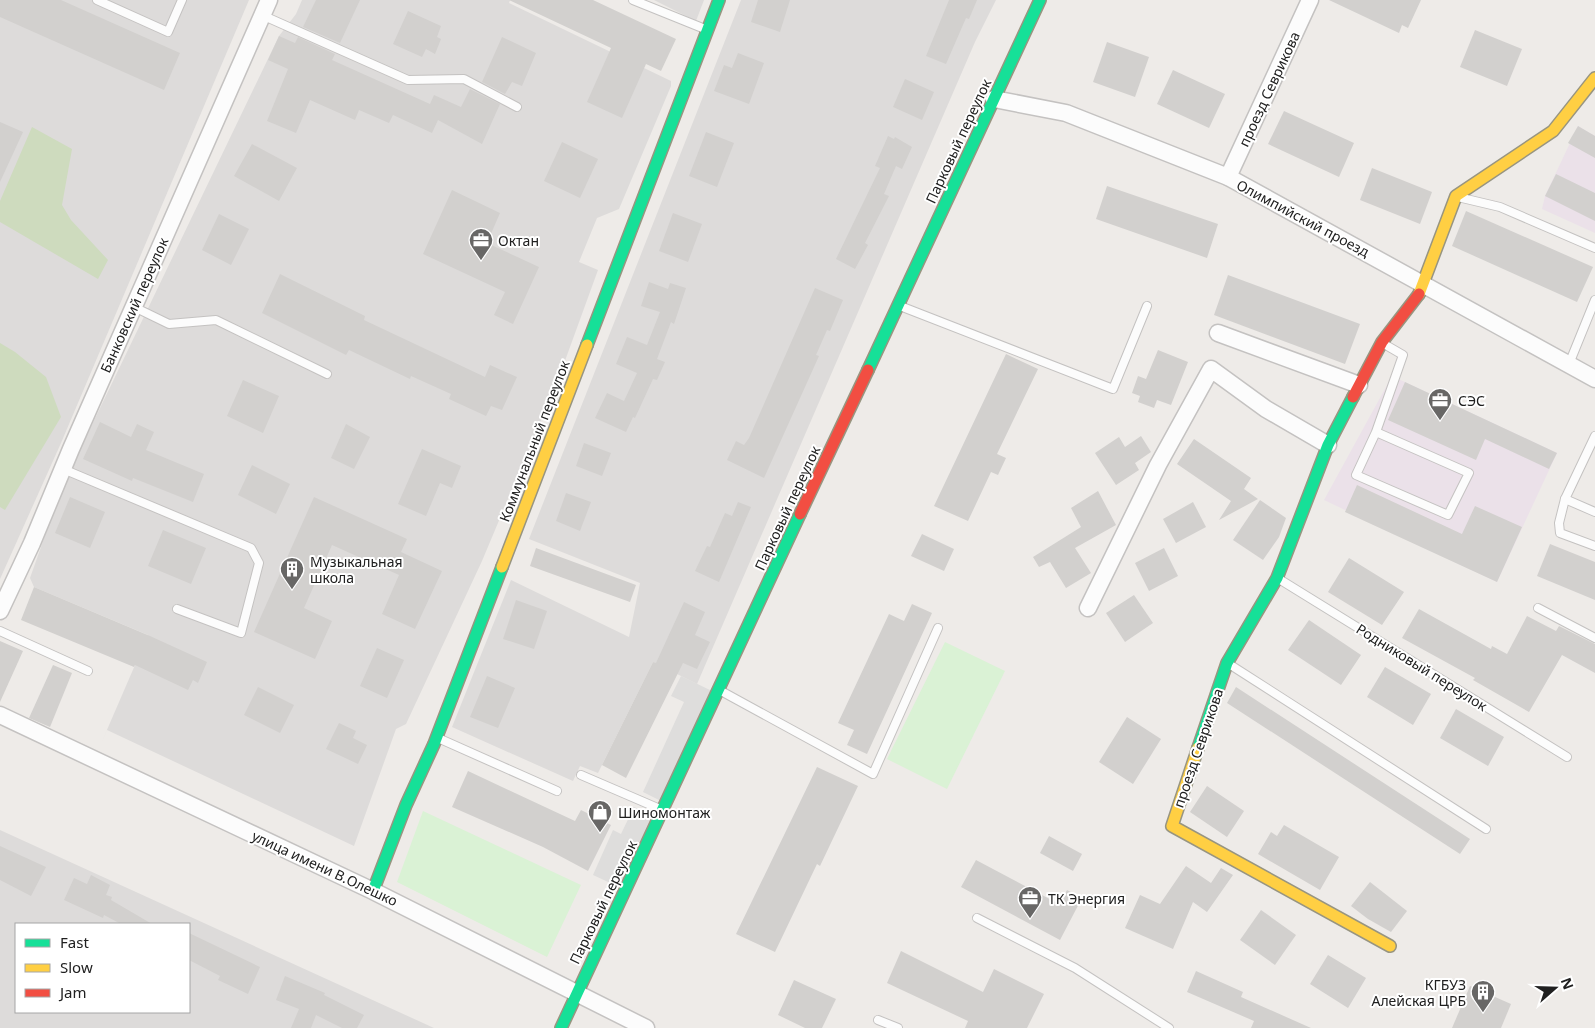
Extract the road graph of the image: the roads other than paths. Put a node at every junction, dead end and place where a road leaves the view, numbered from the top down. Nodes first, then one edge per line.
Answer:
1 (97, 0) edge
2 (182, 0) edge
3 (270, 0) edge
4 (633, 0) edge
5 (720, 0) edge
6 (1040, 0) edge
7 (1310, 0) edge
8 (264, 16) junction
9 (709, 31) junction
10 (1595, 78) edge
11 (994, 99) junction
12 (517, 107) dead end
13 (1228, 177) junction
14 (1456, 196) junction
15 (1595, 248) edge
16 (1424, 283) junction
17 (1595, 300) edge
18 (898, 305) junction
19 (1147, 306) dead end
20 (134, 307) junction
21 (1218, 333) dead end
22 (1382, 342) junction
23 (1569, 364) junction
24 (327, 374) dead end
25 (1595, 379) edge
26 (1359, 385) junction
27 (1376, 432) junction
28 (1595, 436) edge
29 (1328, 445) junction
30 (62, 469) junction
31 (1565, 499) junction
32 (1595, 512) edge
33 (1595, 546) edge
34 (1277, 578) junction
35 (1088, 608) dead end
36 (1538, 608) dead end
37 (177, 609) dead end
38 (0, 611) edge
39 (938, 628) dead end
40 (0, 631) edge
41 (1595, 638) edge
42 (1227, 663) junction
43 (88, 671) dead end
44 (719, 690) junction
45 (0, 715) edge
46 (437, 737) junction
47 (1566, 757) dead end
48 (581, 775) dead end
49 (557, 790) dead end
50 (664, 811) junction
51 (1486, 829) dead end
52 (373, 891) junction
53 (977, 918) dead end
54 (1390, 946) dead end
55 (576, 993) junction
56 (878, 1020) dead end
57 (561, 1028) edge
58 (646, 1028) edge
59 (898, 1028) edge
60 (1169, 1028) edge

1 - 2 lane
3 - 8 street, Банковский переулок
4 - 9 lane
5 - 9 street, Коммунальный переулок
6 - 11 street, Парковый переулок
7 - 13 street, проезд Севрикова
8 - 12 lane
8 - 20 street, Банковский переулок
9 - 46 street, Коммунальный переулок
10 - 14 street
11 - 13 street, Олимпийский проезд
11 - 18 street, Парковый переулок
13 - 16 street, Олимпийский проезд
14 - 15 lane
14 - 16 street, проезд Севрикова
16 - 22 street, проезд Севрикова
16 - 23 street, Олимпийский проезд
17 - 23 lane
18 - 19 lane
18 - 44 street, Парковый переулок
20 - 24 lane
20 - 30 street, Банковский переулок
21 - 26 street
22 - 26 street, проезд Севрикова
22 - 27 lane
23 - 25 street, Олимпийский проезд
26 - 29 street, проезд Севрикова
27 - 27 lane
28 - 31 lane
29 - 34 street, проезд Севрикова
29 - 35 street
30 - 37 lane
30 - 38 street, Банковский переулок
31 - 32 lane
31 - 33 lane
34 - 42 street, проезд Севрикова
34 - 47 lane, Родниковый переулок
36 - 41 lane
39 - 44 lane
40 - 43 lane
42 - 51 lane
42 - 54 street, проезд Севрикова
44 - 50 street, Парковый переулок
45 - 52 street, улица имени В.Олешко
46 - 49 lane
46 - 52 street, Коммунальный переулок
48 - 50 lane
50 - 55 street, Парковый переулок
52 - 55 street, улица имени В.Олешко
53 - 60 lane
55 - 57 street, Парковый переулок
55 - 58 street, улица имени В.Олешко
56 - 59 lane

